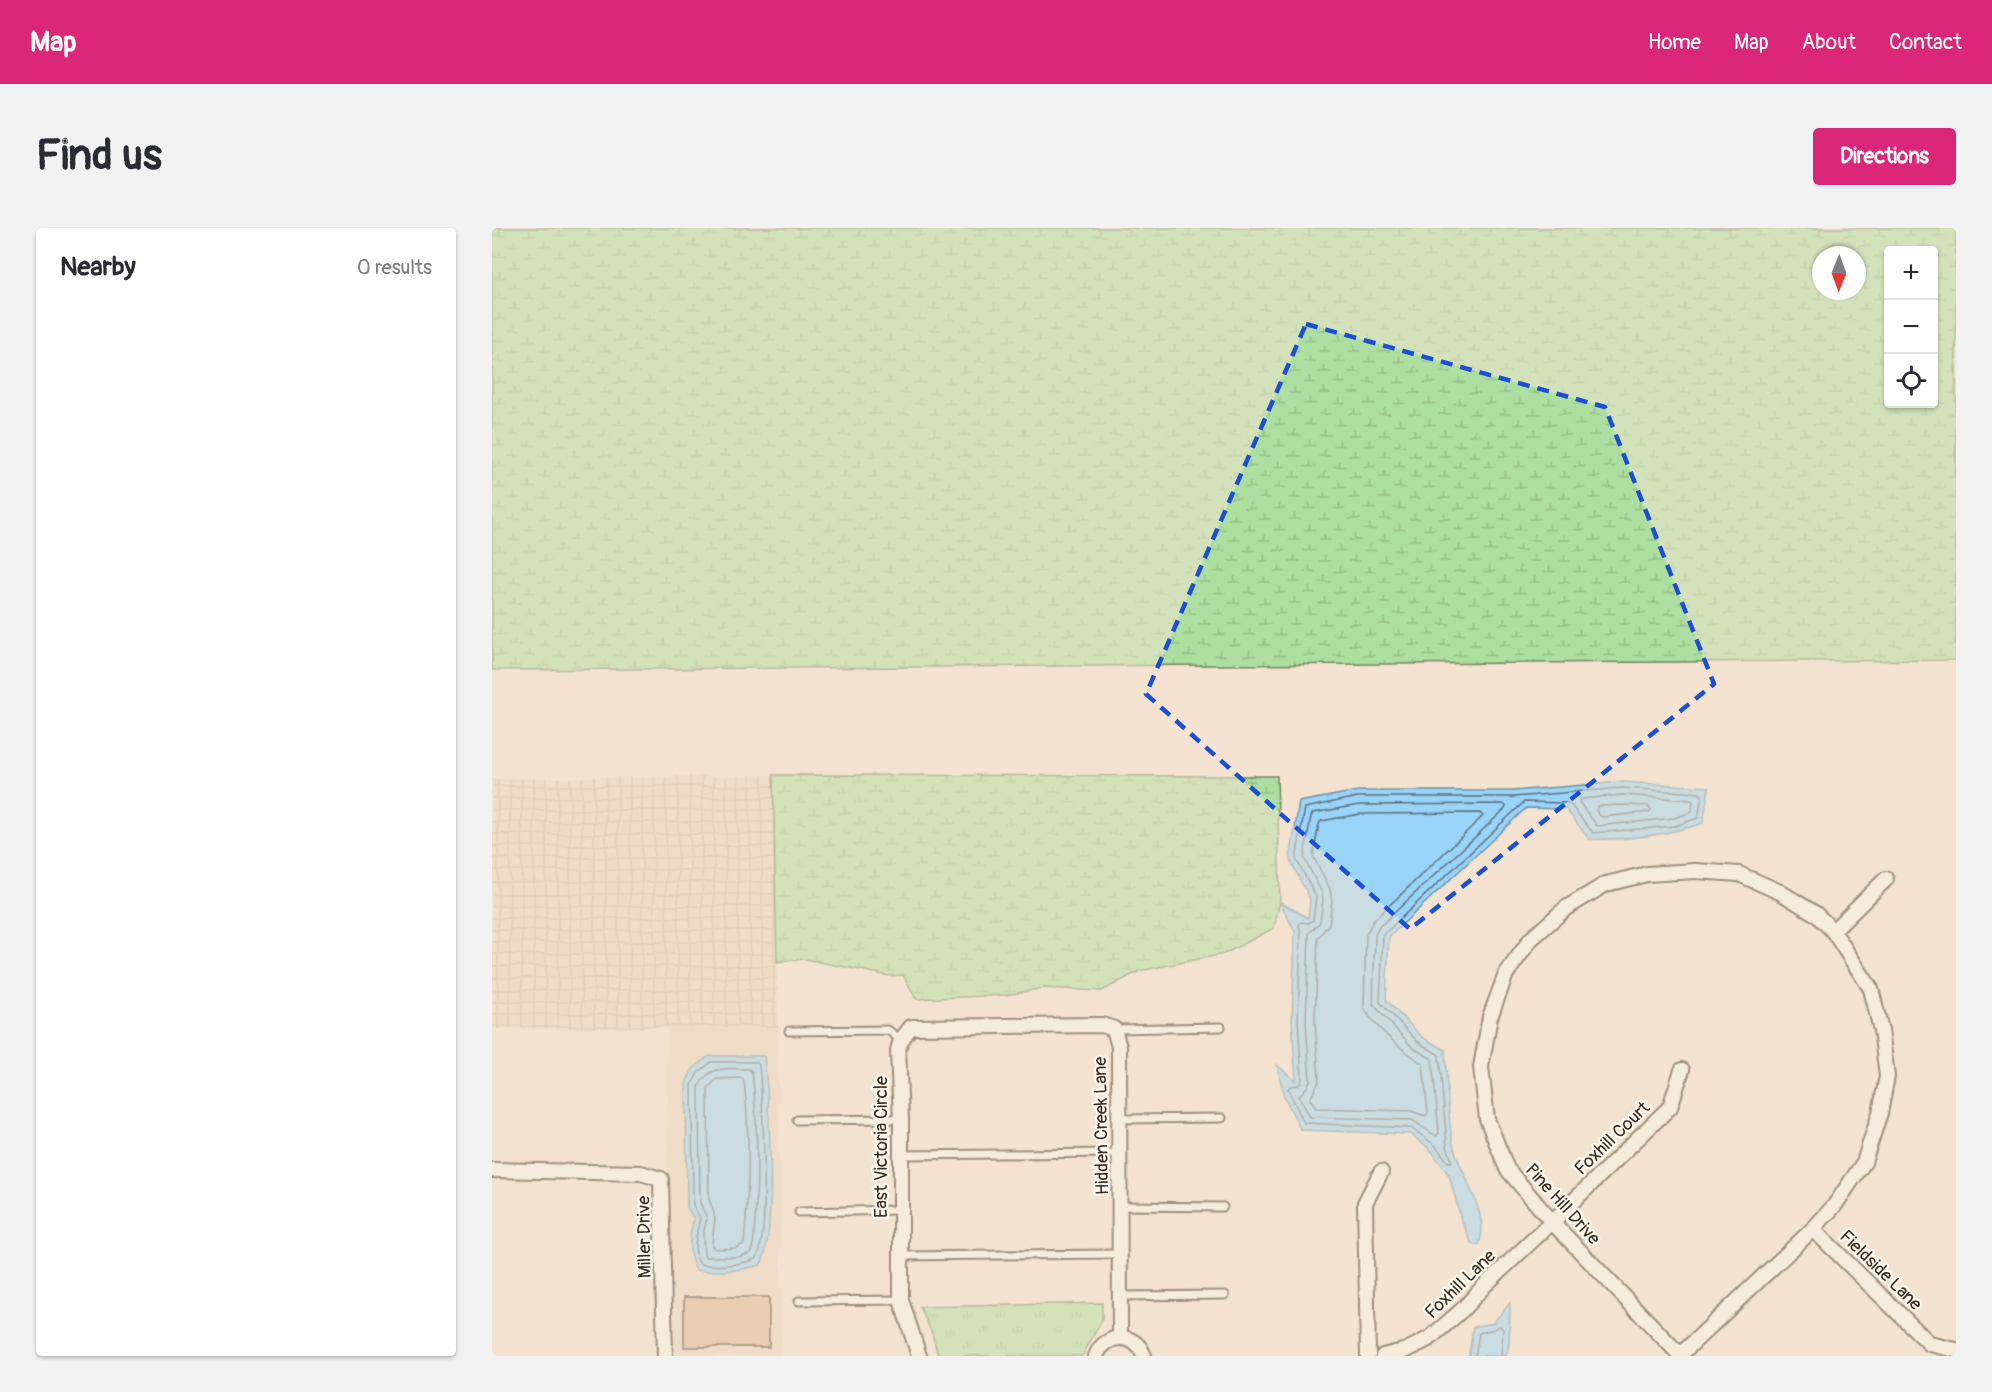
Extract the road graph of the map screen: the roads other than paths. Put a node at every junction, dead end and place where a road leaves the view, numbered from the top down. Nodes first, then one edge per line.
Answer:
1 (1886, 879) dead end
2 (1833, 931) junction
3 (1221, 1027) dead end
4 (1114, 1029) junction
5 (789, 1030) dead end
6 (901, 1040) junction
7 (1682, 1070) dead end
8 (1222, 1118) dead end
9 (901, 1119) junction
10 (1118, 1119) junction
11 (797, 1120) dead end
12 (1119, 1153) junction
13 (901, 1155) junction
14 (492, 1170) edge
15 (1381, 1172) dead end
16 (1120, 1206) junction
17 (1223, 1207) dead end
18 (900, 1210) junction
19 (799, 1212) dead end
20 (1552, 1222) junction
21 (1813, 1229) junction
22 (1120, 1254) junction
23 (900, 1256) junction
24 (1224, 1295) dead end
25 (1120, 1296) junction
26 (901, 1300) junction
27 (799, 1301) dead end
28 (1120, 1337) junction
29 (1956, 1350) edge
30 (665, 1356) edge
31 (919, 1356) edge
32 (1096, 1356) edge
33 (1144, 1356) edge
34 (1368, 1356) edge
35 (1383, 1356) edge
36 (1680, 1356) edge

1 - 2 street
2 - 20 street, Pine Hill Drive
2 - 21 street, Pine Hill Drive
3 - 4 lane
4 - 6 street
4 - 10 street, Hidden Creek Lane
5 - 6 lane
6 - 9 street, East Victoria Circle
7 - 20 street, Foxhill Court
8 - 10 lane
9 - 11 lane
9 - 13 street, East Victoria Circle
10 - 12 street, Hidden Creek Lane
12 - 13 lane
12 - 16 street, Hidden Creek Lane
13 - 18 street, East Victoria Circle
14 - 30 street, Miller Drive
15 - 34 street
16 - 17 lane
16 - 22 street, Hidden Creek Lane
18 - 19 lane
18 - 23 street, East Victoria Circle
20 - 35 street, Foxhill Lane
20 - 36 street, Pine Hill Drive
21 - 29 street, Fieldside Lane
21 - 36 street, Pine Hill Drive
22 - 23 lane
22 - 25 street, Hidden Creek Lane
23 - 26 street, East Victoria Circle
24 - 25 lane
25 - 28 street, Hidden Creek Lane
26 - 27 lane
26 - 31 street, East Victoria Circle
28 - 32 street
28 - 33 street

